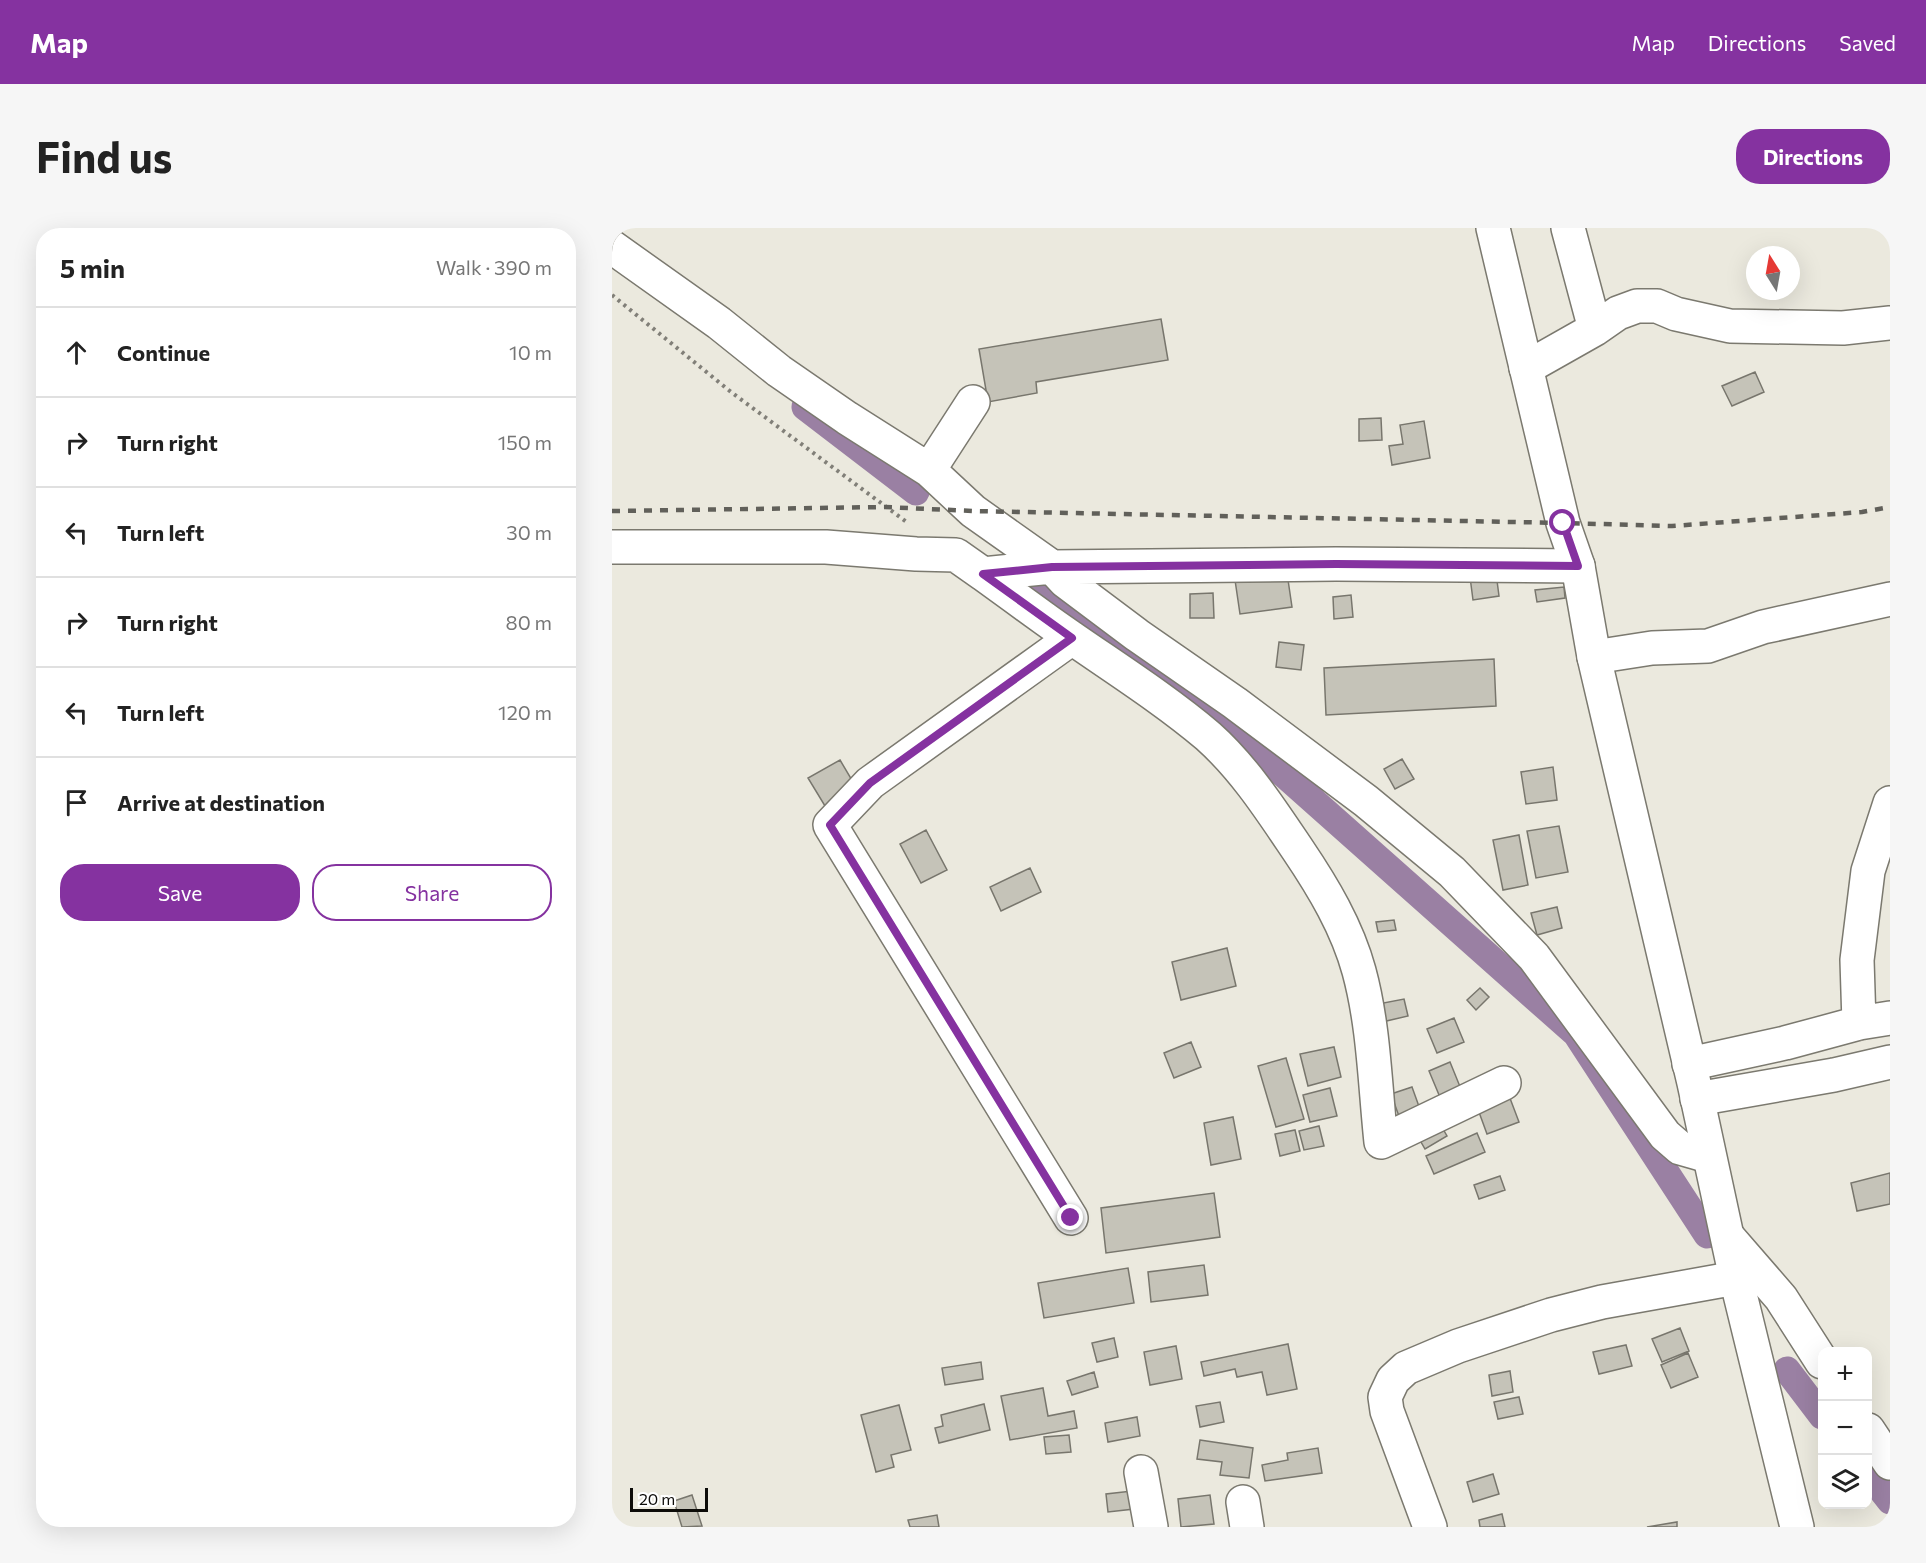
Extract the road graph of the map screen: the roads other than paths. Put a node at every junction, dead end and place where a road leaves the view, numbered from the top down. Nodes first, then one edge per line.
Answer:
1 (1493, 228) edge
2 (1568, 228) edge
3 (612, 247) edge
4 (1890, 323) edge
5 (1595, 329) junction
6 (1526, 368) junction
7 (973, 402) dead end
8 (929, 470) junction
9 (612, 547) edge
10 (1578, 566) junction
11 (1052, 567) junction
12 (983, 574) junction
13 (1890, 599) edge
14 (1072, 638) junction
15 (1594, 657) junction
16 (1890, 803) edge
17 (1874, 1020) edge
18 (1890, 1062) edge
19 (1689, 1064) junction
20 (1504, 1083) dead end
21 (1697, 1099) junction
22 (1708, 1156) junction
23 (1071, 1218) dead end
24 (1726, 1234) junction
25 (1736, 1278) junction
26 (1818, 1356) edge
27 (1872, 1436) edge
28 (1890, 1463) edge
29 (1141, 1472) dead end
30 (1151, 1527) edge
31 (1430, 1527) edge
32 (1797, 1527) edge

1 - 6 street
2 - 5 street
3 - 8 street
4 - 5 street
5 - 6 street
6 - 10 street
7 - 8 street
8 - 11 street
9 - 12 street
10 - 11 street
10 - 15 street
11 - 12 street
11 - 22 street
12 - 14 street
13 - 15 street
14 - 20 street
14 - 23 street
15 - 19 street
16 - 17 street
17 - 19 street
18 - 21 street
19 - 21 street
21 - 22 street
22 - 24 street
24 - 25 street
24 - 26 street
25 - 31 street
25 - 32 street
27 - 28 street
29 - 30 street

